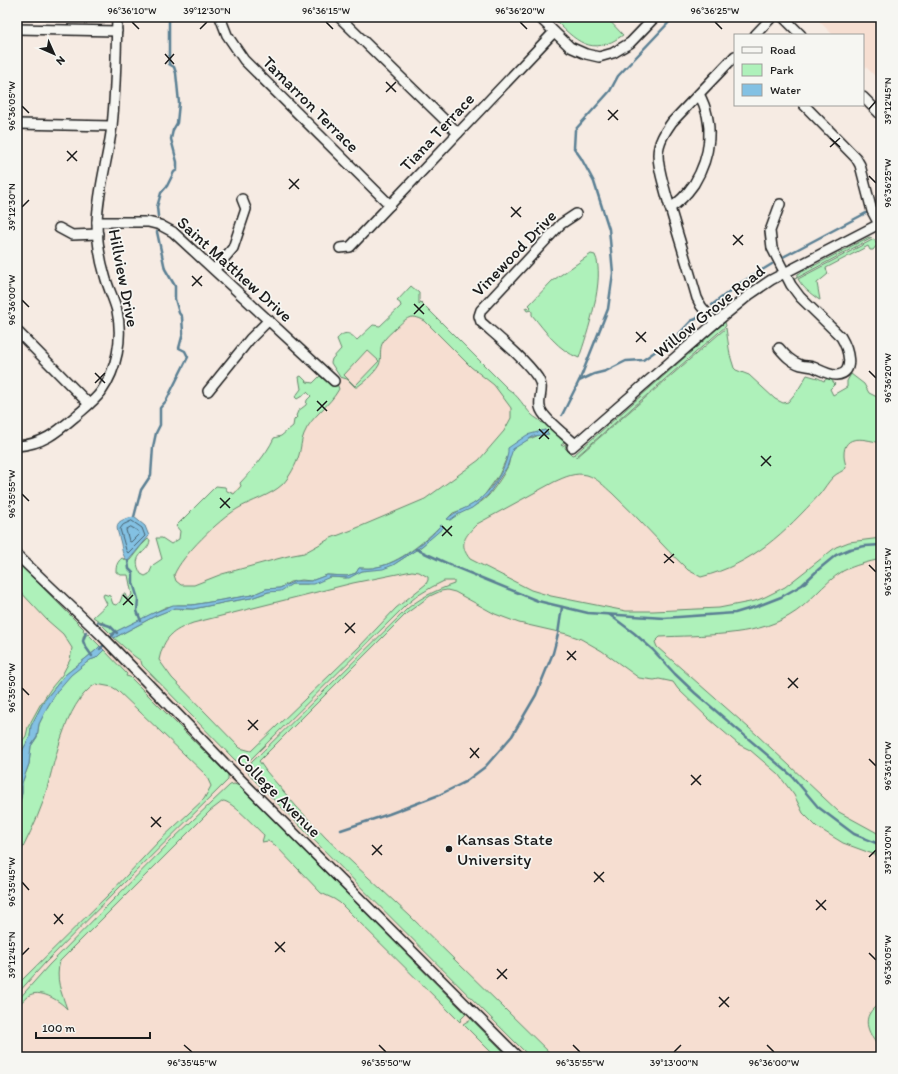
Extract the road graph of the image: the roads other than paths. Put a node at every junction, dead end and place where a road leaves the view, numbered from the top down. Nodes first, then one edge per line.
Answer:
1 (117, 17) edge
2 (220, 17) edge
3 (339, 17) edge
4 (539, 17) edge
5 (655, 17) edge
6 (772, 17) edge
7 (783, 17) edge
8 (17, 29) edge
9 (117, 31) junction
10 (554, 32) junction
11 (756, 34) edge
12 (800, 34) edge
13 (734, 57) edge
14 (699, 94) junction
15 (864, 98) edge
16 (805, 106) edge
17 (881, 115) edge
18 (17, 124) edge
19 (112, 126) junction
20 (458, 133) junction
21 (242, 199) dead end
22 (780, 204) dead end
23 (390, 205) junction
24 (670, 208) junction
25 (576, 214) dead end
26 (97, 222) junction
27 (880, 224) edge
28 (59, 228) dead end
29 (98, 234) junction
30 (340, 248) dead end
31 (215, 269) junction
32 (785, 274) junction
33 (268, 320) junction
34 (715, 323) junction
35 (17, 331) edge
36 (779, 348) dead end
37 (334, 382) dead end
38 (208, 391) dead end
39 (90, 404) junction
40 (17, 446) edge
41 (574, 446) joint
42 (17, 555) edge
43 (518, 1057) edge

1 - 9 street, Hillview Drive
2 - 23 street, Tamarron Terrace
3 - 20 street
4 - 10 street
5 - 10 street
6 - 11 street
7 - 12 street
8 - 9 street
9 - 19 street, Hillview Drive
10 - 20 street, Tiana Terrace
13 - 14 street
14 - 24 street
14 - 24 street
15 - 17 street
16 - 27 street
18 - 19 street
19 - 26 street, Hillview Drive
20 - 23 street, Tiana Terrace
21 - 31 street
22 - 32 street
23 - 30 street, Tiana Terrace
24 - 34 street
25 - 41 street, Vinewood Drive
26 - 29 street, Hillview Drive
26 - 31 street, Saint Matthew Drive
27 - 32 street, Willow Grove Road
28 - 29 street
29 - 39 street, Hillview Drive
31 - 33 street, Saint Matthew Drive
32 - 34 street, Willow Grove Road
32 - 36 street
33 - 37 street, Saint Matthew Drive
33 - 38 street
34 - 41 street, Willow Grove Road
35 - 39 street
39 - 40 street, Hillview Drive
42 - 43 street, College Avenue

